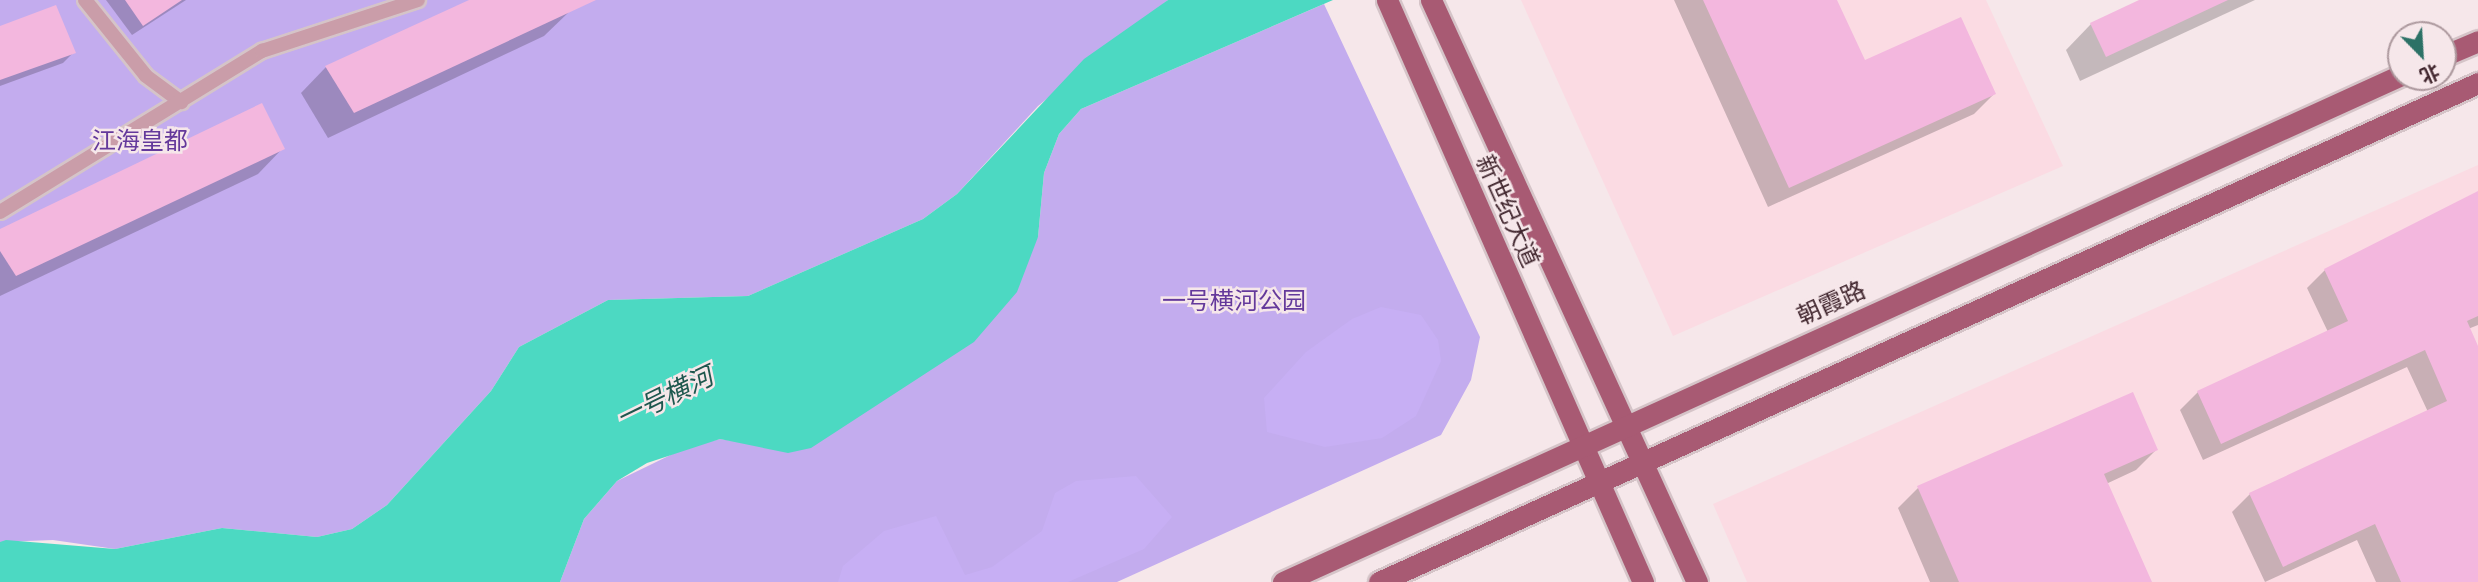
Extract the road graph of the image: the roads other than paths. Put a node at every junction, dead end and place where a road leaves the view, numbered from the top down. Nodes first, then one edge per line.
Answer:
1 (85, 0) edge
2 (418, 0) edge
3 (1387, 0) edge
4 (1431, 0) edge
5 (2478, 41) edge
6 (2457, 50) edge
7 (2387, 81) edge
8 (2478, 83) edge
9 (181, 102) junction
10 (0, 212) edge
11 (1624, 424) junction
12 (1580, 443) junction
13 (1641, 462) junction
14 (1597, 481) junction
15 (1283, 582) edge
16 (1379, 582) edge
17 (1643, 582) edge
18 (1697, 582) edge

1 - 9 lane
2 - 9 lane
3 - 12 main road, 新世纪大道
4 - 11 main road, 新世纪大道
5 - 6 main road
7 - 11 main road, 朝霞路
8 - 13 main road
9 - 10 lane
11 - 12 main road, 朝霞路
11 - 13 main road, 新世纪大道
12 - 14 main road, 新世纪大道
12 - 15 main road, 朝霞路
13 - 14 main road
13 - 18 main road
14 - 16 main road
14 - 17 main road

